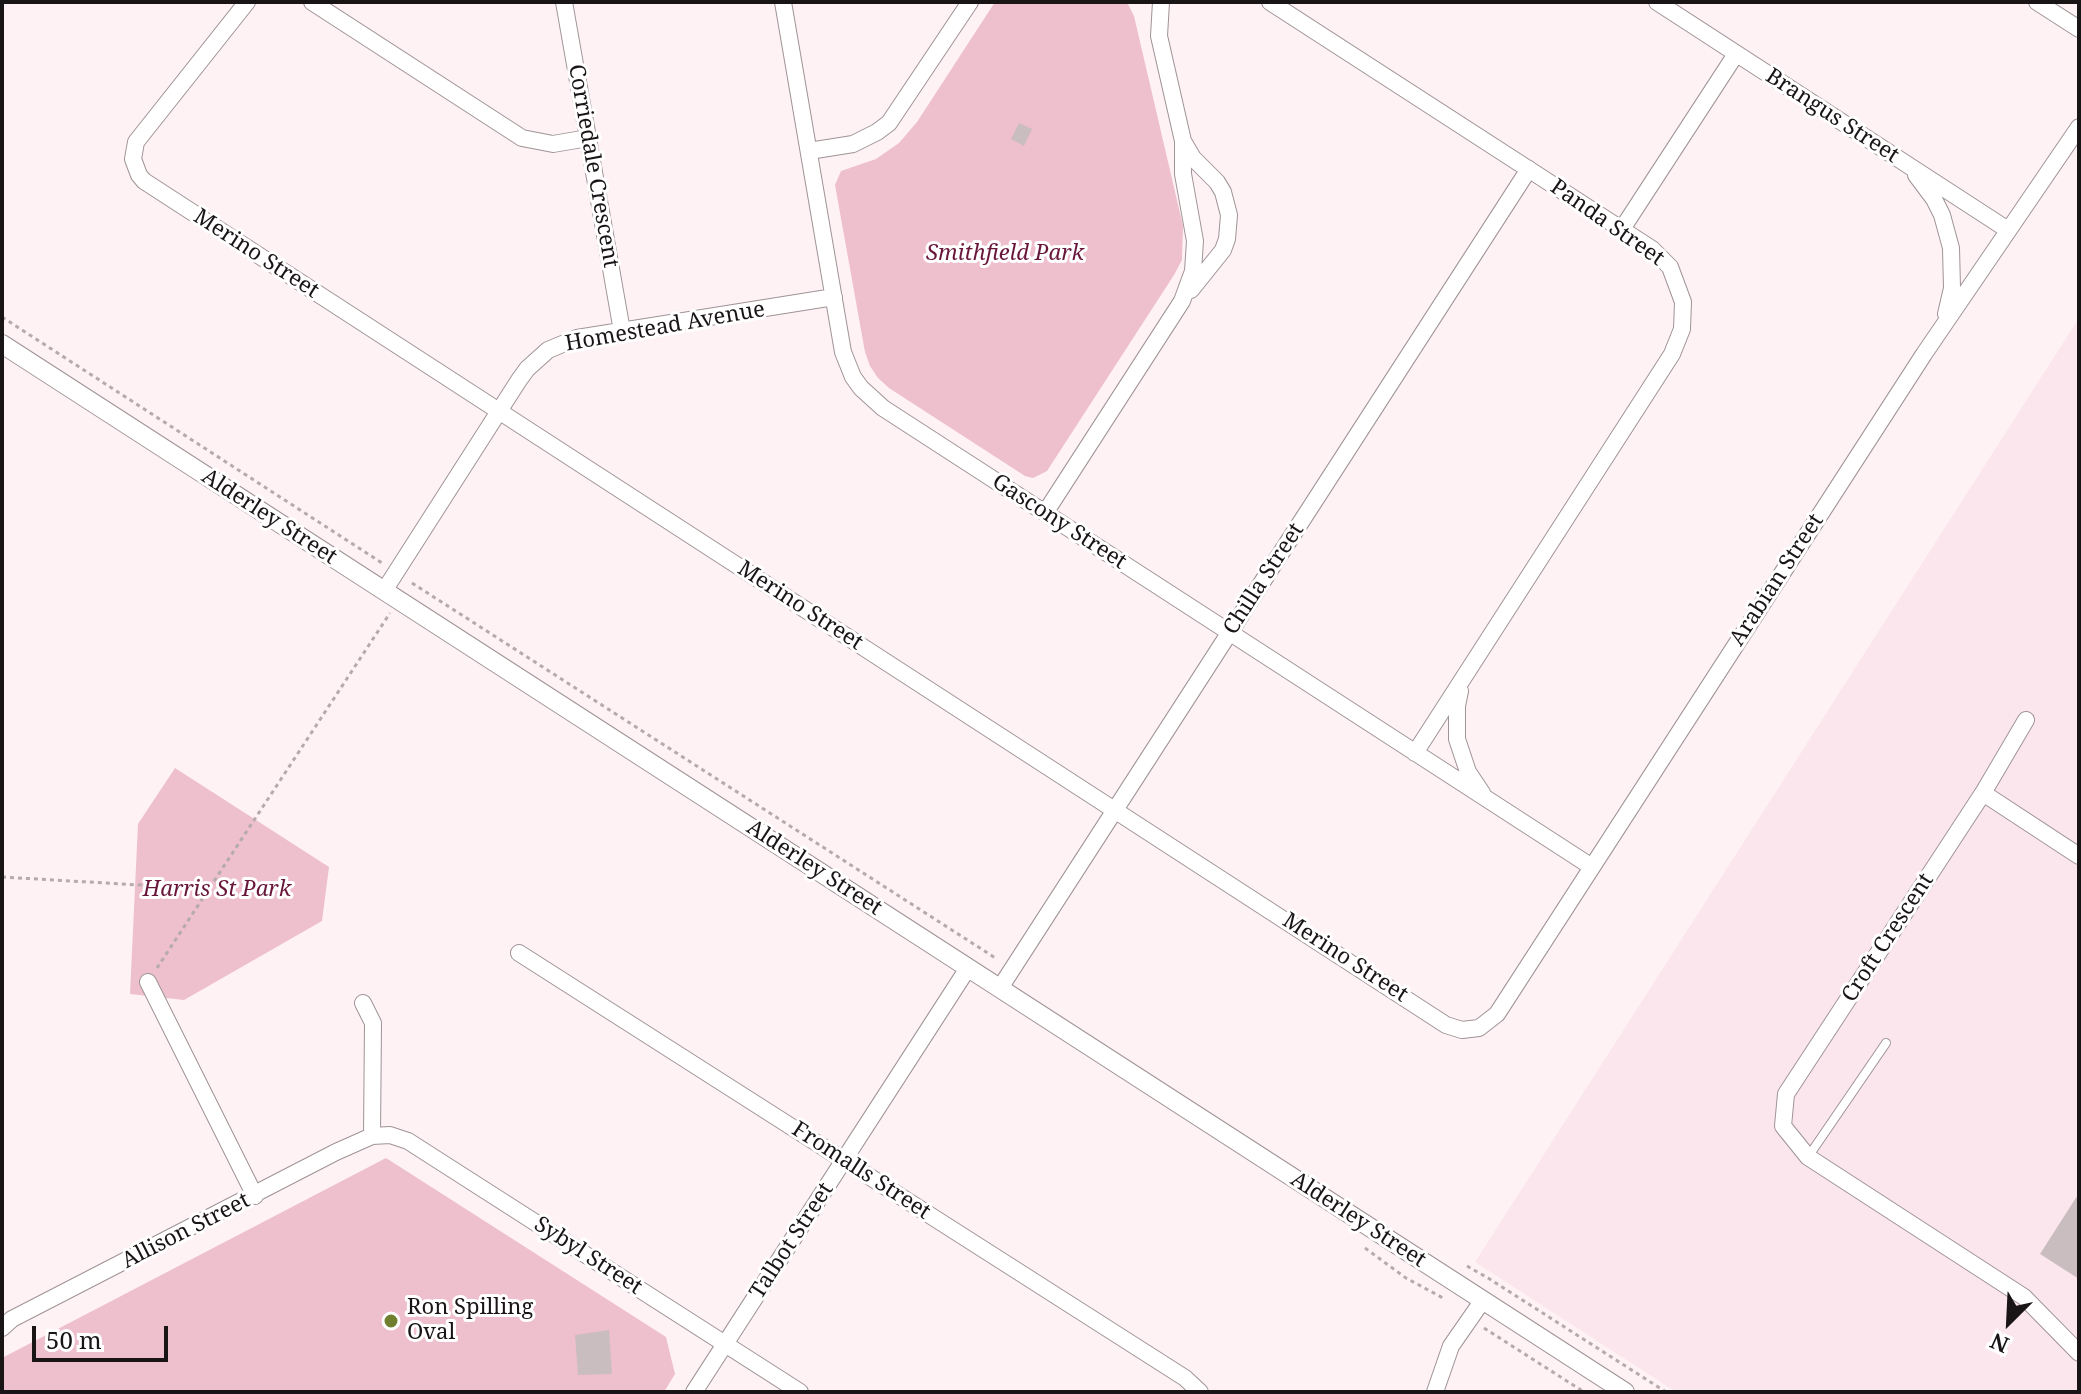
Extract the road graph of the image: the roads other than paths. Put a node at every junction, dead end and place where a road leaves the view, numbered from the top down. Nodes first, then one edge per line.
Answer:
1 (247, 2) edge
2 (312, 2) edge
3 (564, 2) edge
4 (783, 2) edge
5 (970, 2) edge
6 (1161, 2) edge
7 (1270, 2) edge
8 (1657, 2) edge
9 (2037, 2) edge
10 (2079, 29) edge
11 (1736, 54) junction
12 (2079, 127) edge
13 (588, 138) junction
14 (1183, 141) junction
15 (809, 151) junction
16 (1900, 160) junction
17 (1529, 169) junction
18 (1622, 229) junction
19 (2008, 230) junction
20 (834, 297) junction
21 (1182, 301) junction
22 (1942, 327) junction
23 (622, 331) junction
24 (2, 344) edge
25 (499, 411) junction
26 (1045, 513) junction
27 (391, 595) junction
28 (1229, 633) junction
29 (1466, 674) junction
30 (2026, 720) dead end
31 (1415, 753) junction
32 (1983, 793) junction
33 (1489, 801) junction
34 (1115, 809) junction
35 (2079, 856) edge
36 (1592, 867) junction
37 (519, 953) dead end
38 (968, 968) junction
39 (148, 982) road end
40 (1000, 988) junction
41 (363, 1003) dead end
42 (1474, 1029) joint
43 (1886, 1043) dead end
44 (372, 1136) junction
45 (1808, 1157) junction
46 (845, 1160) junction
47 (255, 1196) junction
48 (1483, 1300) junction
49 (2, 1328) edge
50 (725, 1344) junction
51 (2079, 1353) edge
52 (694, 1392) edge
53 (800, 1392) edge
54 (1200, 1392) edge
55 (1435, 1392) edge
56 (1625, 1392) edge

1 - 25 street, Merino Street
2 - 13 street
3 - 13 street, Corriedale Crescent
4 - 15 street, Gascony Street
5 - 15 street
6 - 14 street
7 - 17 street, Panda Street
8 - 11 street, Brangus Street
9 - 10 street
11 - 16 street, Brangus Street
11 - 18 street
12 - 19 street, Arabian Street
13 - 23 street, Corriedale Crescent
14 - 21 street
14 - 21 street
15 - 20 street, Gascony Street
16 - 19 street, Brangus Street
16 - 22 street
17 - 18 street, Panda Street
17 - 28 street, Chilla Street
18 - 29 street, Panda Street
19 - 22 street, Arabian Street
20 - 23 street, Homestead Avenue
20 - 26 street, Gascony Street
21 - 26 street
22 - 36 street, Arabian Street
23 - 25 street, Homestead Avenue
24 - 27 street, Alderley Street
25 - 27 street, Homestead Avenue
25 - 34 street, Merino Street
26 - 28 street, Gascony Street
27 - 38 street, Alderley Street
28 - 31 street, Gascony Street
28 - 34 street, Chilla Street
29 - 31 street, Panda Street
29 - 33 street
30 - 32 street, Croft Crescent
31 - 33 street, Gascony Street
32 - 35 street
32 - 45 street, Croft Crescent
33 - 36 street, Gascony Street
34 - 40 street, Chilla Street
34 - 42 street, Merino Street
36 - 42 street, Arabian Street
37 - 46 street, Fromalls Street
38 - 40 street, Alderley Street
38 - 46 street, Talbot Street
39 - 47 street
40 - 48 street, Alderley Street
41 - 44 street
43 - 45 lane
44 - 47 street, Allison Street
44 - 50 street, Sybyl Street
45 - 51 street, Croft Crescent
46 - 50 street, Talbot Street
46 - 54 street, Fromalls Street
47 - 49 street, Allison Street
48 - 55 street
48 - 56 street, Alderley Street
50 - 52 street, Talbot Street
50 - 53 street, Sybyl Street

